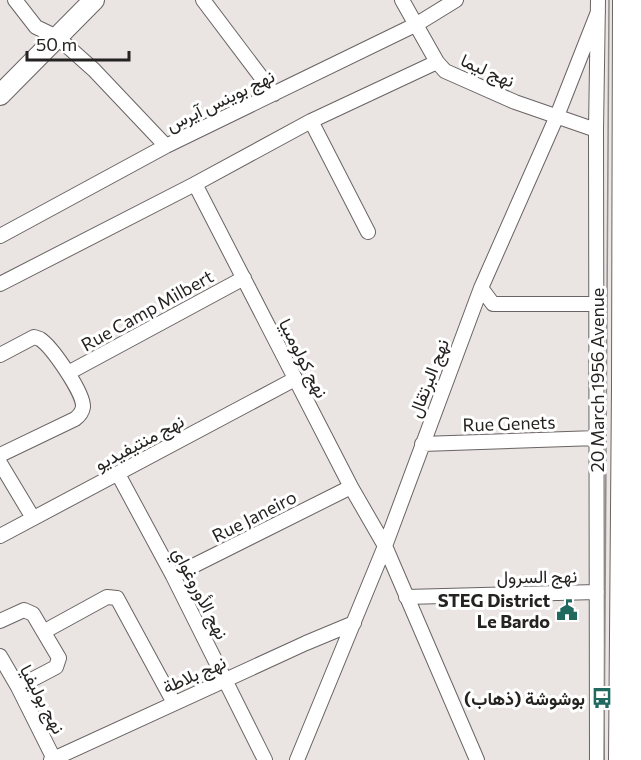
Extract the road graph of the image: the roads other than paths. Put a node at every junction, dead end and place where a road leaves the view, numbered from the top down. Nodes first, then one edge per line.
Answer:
1 (15, 0) edge
2 (94, 0) edge
3 (203, 0) edge
4 (402, 0) edge
5 (456, 0) edge
6 (623, 0) edge
7 (639, 0) edge
8 (598, 6) edge
9 (417, 24) junction
10 (57, 38) junction
11 (437, 63) junction
12 (274, 94) junction
13 (0, 95) edge
14 (557, 116) junction
15 (311, 121) junction
16 (596, 129) junction
17 (166, 146) junction
18 (195, 184) junction
19 (368, 232) dead end
20 (0, 236) edge
21 (244, 278) junction
22 (0, 284) edge
23 (481, 288) junction
24 (597, 304) junction
25 (0, 355) edge
26 (68, 373) junction
27 (295, 379) junction
28 (597, 438) junction
29 (422, 444) junction
30 (0, 455) edge
31 (0, 463) edge
32 (118, 474) junction
33 (351, 487) junction
34 (33, 518) junction
35 (0, 536) edge
36 (385, 546) junction
37 (173, 576) junction
38 (597, 592) junction
39 (406, 597) junction
40 (0, 621) edge
41 (354, 623) junction
42 (45, 631) junction
43 (0, 656) edge
44 (225, 680) junction
45 (18, 687) junction
46 (174, 703) junction
47 (52, 759) edge
48 (265, 760) edge
49 (297, 760) edge
50 (477, 760) edge
51 (597, 760) edge
52 (619, 760) edge
53 (634, 760) edge

1 - 10 street
2 - 10 main road
3 - 12 street
4 - 9 street, نهج ليما
5 - 9 street, نهج بوينس آيرس
6 - 52 main road, 20 March 1956 Avenue
7 - 53 main road
8 - 14 street, نهج البرتقال
8 - 16 street, 20 March 1956 Avenue
9 - 11 street, نهج ليما
9 - 12 street, نهج بوينس آيرس
10 - 13 main road
10 - 17 street
11 - 14 street, نهج ليما
11 - 15 street
12 - 17 street, نهج بوينس آيرس
14 - 16 street, نهج ليما
14 - 23 street, نهج البرتقال
15 - 18 street
15 - 19 street
16 - 24 street, 20 March 1956 Avenue
17 - 20 street, نهج بوينس آيرس
18 - 21 street, نهج كولومبيا
18 - 22 street
21 - 26 street, Rue Camp Milbert
21 - 27 street, نهج كولومبيا
23 - 24 street
23 - 29 street, نهج البرتقال
24 - 28 street, 20 March 1956 Avenue
25 - 26 street, Rue Camp Milbert
26 - 30 street, Rue Camp Milbert
27 - 32 street, نهج منتيفيديو
27 - 33 street, نهج كولومبيا
28 - 29 street, Rue Genets
28 - 38 street, 20 March 1956 Avenue
29 - 36 street, نهج البرتقال
31 - 34 street
32 - 34 street, نهج منتيفيديو
32 - 37 street, نهج الأوروغواي
33 - 36 street, نهج كولومبيا
33 - 37 street, Rue Janeiro
34 - 35 street, نهج منتيفيديو
36 - 39 street, نهج كولومبيا
36 - 41 street, نهج البرتقال
37 - 44 street, نهج الأوروغواي
38 - 39 street, نهج السرول
38 - 51 street, 20 March 1956 Avenue
39 - 50 street, نهج كولومبيا
40 - 42 street
41 - 44 street, نهج بلاطة
41 - 49 street, نهج البرتقال
42 - 45 street
42 - 46 street
43 - 45 street, نهج بوليفيا
44 - 46 street, نهج بلاطة
44 - 48 street, نهج الأوروغواي
45 - 47 street, نهج بوليفيا
46 - 47 street, نهج بلاطة

